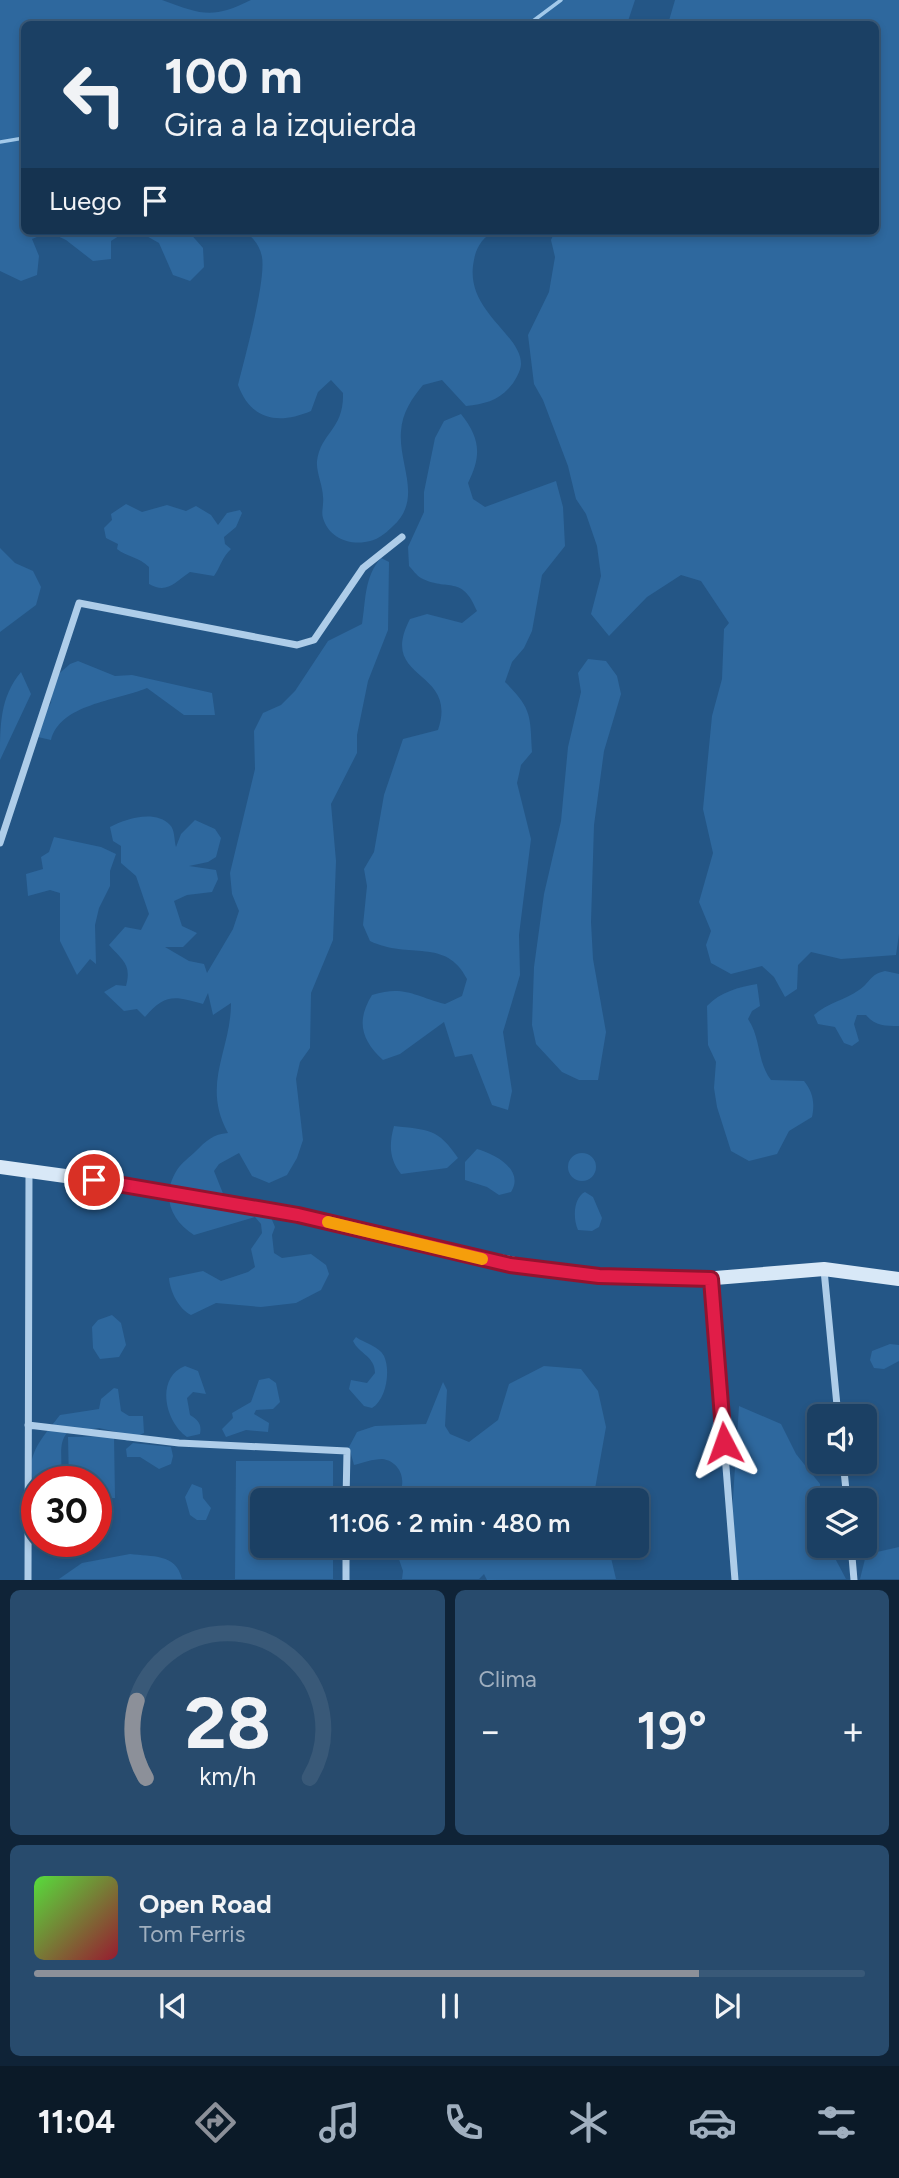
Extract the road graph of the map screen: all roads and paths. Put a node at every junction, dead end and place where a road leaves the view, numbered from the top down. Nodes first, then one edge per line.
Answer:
1 (402, 537) dead end
2 (0, 843) edge
3 (0, 1167) edge
4 (29, 1170) junction
5 (824, 1269) junction
6 (711, 1279) junction
7 (899, 1279) edge
8 (837, 1404) edge
9 (28, 1425) junction
10 (346, 1488) edge
11 (346, 1558) edge
12 (852, 1558) edge
13 (28, 1580) edge
14 (346, 1580) edge
15 (735, 1580) edge
16 (854, 1580) edge

1 - 2 street
3 - 4 street
4 - 6 street
4 - 9 street
5 - 6 street
5 - 7 street
5 - 8 street
6 - 15 street
9 - 10 street
9 - 13 street
11 - 14 street
12 - 16 street

